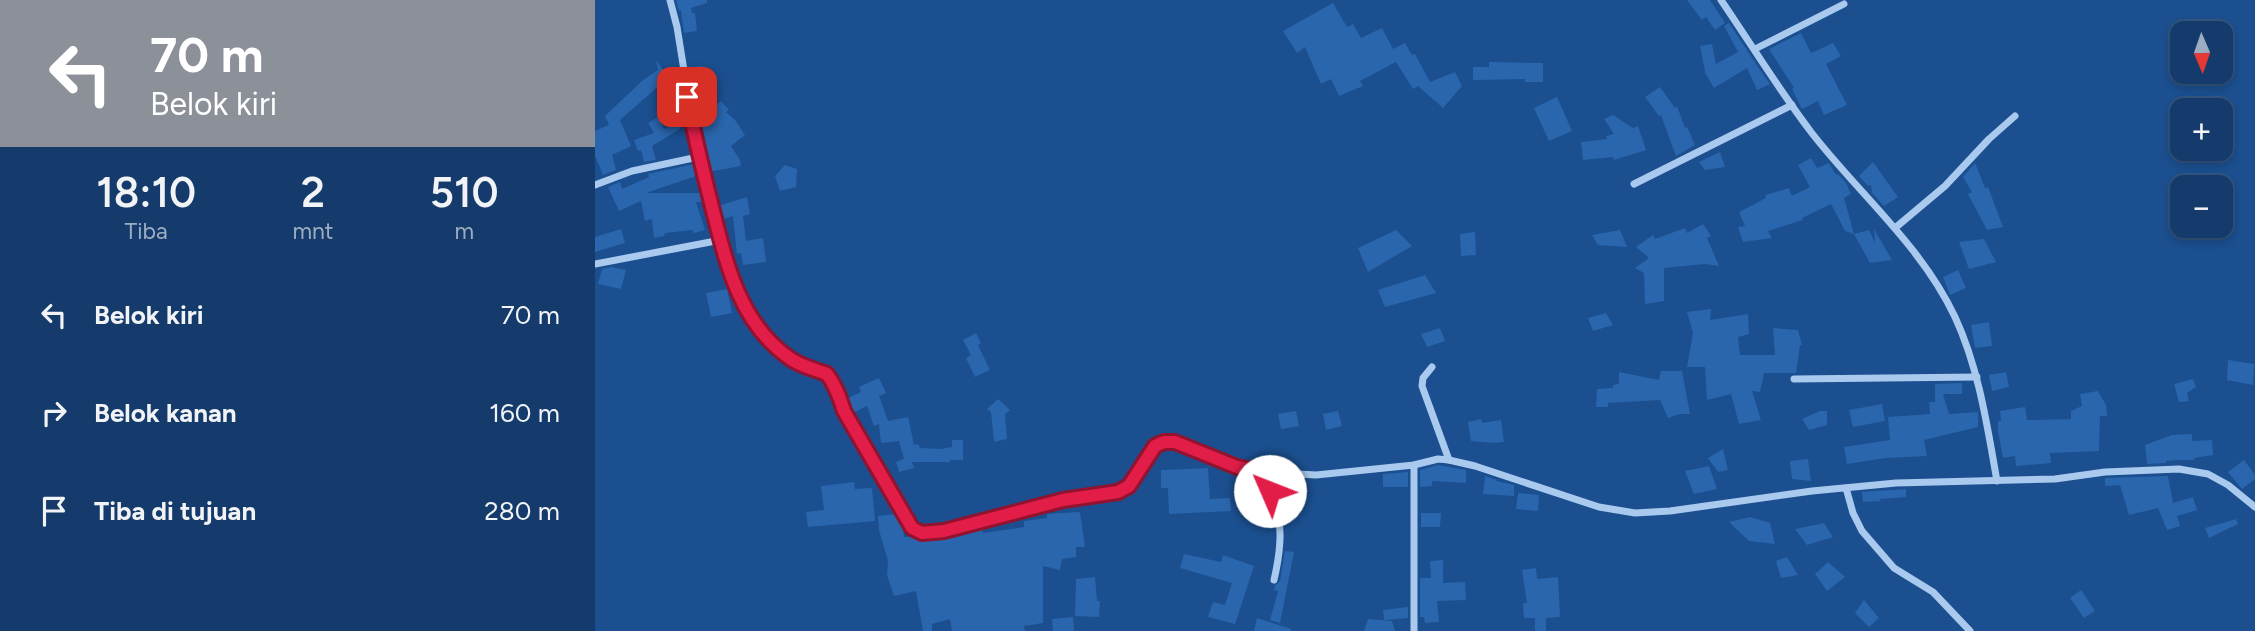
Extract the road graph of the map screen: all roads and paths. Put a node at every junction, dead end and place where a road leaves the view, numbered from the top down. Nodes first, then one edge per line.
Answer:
1 (670, 0) edge
2 (1721, 0) edge
3 (1844, 4) dead end
4 (1755, 49) junction
5 (1792, 105) junction
6 (2015, 116) dead end
7 (698, 157) junction
8 (1634, 184) dead end
9 (595, 185) edge
10 (1895, 228) junction
11 (721, 240) junction
12 (595, 264) edge
13 (1432, 367) dead end
14 (1977, 377) junction
15 (1794, 379) dead end
16 (1449, 460) junction
17 (1414, 465) junction
18 (1262, 472) junction
19 (1997, 481) junction
20 (1846, 488) junction
21 (2255, 507) edge
22 (1274, 580) dead end
23 (1414, 631) edge
24 (1970, 631) edge

1 - 7 street
2 - 4 street
3 - 4 street
4 - 5 street
5 - 8 street
5 - 10 street
6 - 10 street
7 - 9 street
7 - 11 street
10 - 14 street
11 - 12 street
11 - 18 street
13 - 16 street
14 - 15 street
14 - 19 street
16 - 17 street
16 - 20 street
17 - 18 street
17 - 23 street
18 - 22 street
19 - 20 street
19 - 21 street
20 - 24 street

